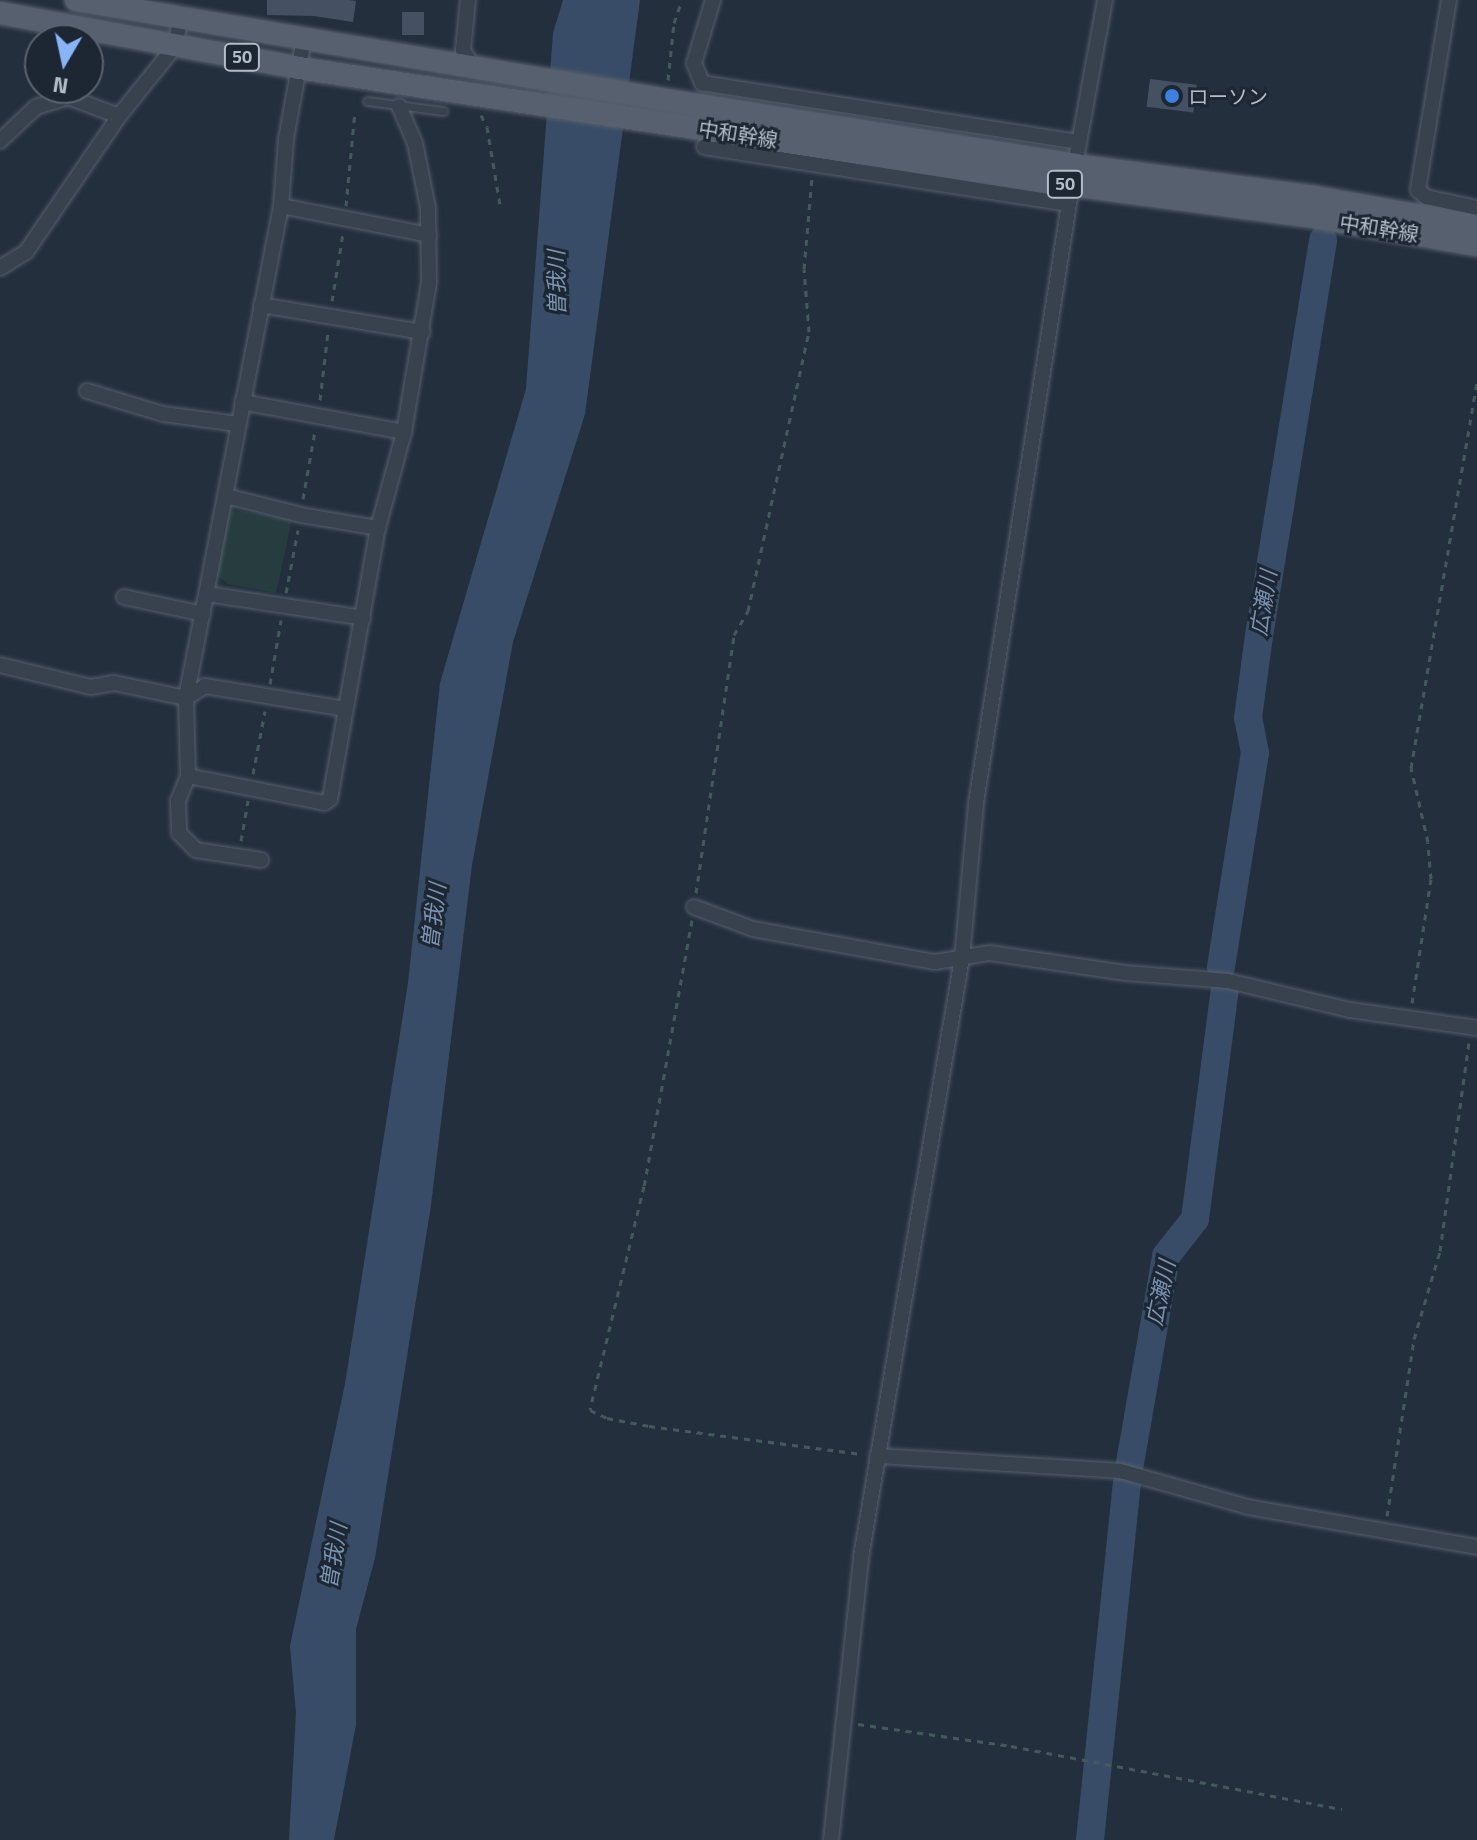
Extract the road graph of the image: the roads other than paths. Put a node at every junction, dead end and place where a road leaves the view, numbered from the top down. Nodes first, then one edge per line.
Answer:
1 (76, 0) edge
2 (459, 0) edge
3 (713, 0) edge
4 (1105, 0) edge
5 (1449, 0) edge
6 (118, 2) edge
7 (467, 8) edge
8 (0, 13) edge
9 (180, 18) junction
10 (111, 32) junction
11 (304, 39) junction
12 (176, 45) junction
13 (299, 68) junction
14 (477, 69) junction
15 (367, 101) dead end
16 (399, 106) junction
17 (443, 111) dead end
18 (119, 116) junction
19 (0, 141) edge
20 (1079, 142) junction
21 (704, 147) dead end
22 (1072, 185) junction
23 (1418, 190) junction
24 (281, 206) junction
25 (1477, 208) edge
26 (1400, 211) junction
27 (1477, 226) edge
28 (429, 235) junction
29 (1477, 245) edge
30 (0, 268) edge
31 (261, 305) junction
32 (423, 332) junction
33 (87, 391) dead end
34 (242, 402) junction
35 (237, 424) junction
36 (404, 432) junction
37 (226, 496) junction
38 (378, 528) junction
39 (207, 594) junction
40 (124, 597) dead end
41 (203, 614) junction
42 (363, 618) junction
43 (0, 665) edge
44 (186, 698) junction
45 (345, 709) junction
46 (188, 776) junction
47 (261, 860) dead end
48 (694, 907) road end
49 (962, 958) junction
50 (1474, 1028) edge
51 (877, 1456) junction
52 (1477, 1547) edge
53 (831, 1840) edge

1 - 6 main road, 中和幹線 / 50
2 - 7 street
3 - 20 street
4 - 20 street
5 - 23 street
6 - 9 main road, 中和幹線 / 50
6 - 10 street
7 - 14 street
8 - 10 main road, 中和幹線 / 50
9 - 11 main road, 中和幹線 / 50
9 - 12 street
10 - 12 main road, 中和幹線 / 50
11 - 13 street
11 - 14 main road, 中和幹線 / 50
12 - 13 main road, 中和幹線 / 50
12 - 18 street
13 - 22 main road, 中和幹線 / 50
13 - 24 street
14 - 22 main road, 中和幹線 / 50
15 - 16 lane
16 - 17 lane
16 - 28 street
18 - 19 street
18 - 30 street
20 - 22 street
21 - 22 street
22 - 26 main road, 中和幹線 / 50
22 - 29 main road, 中和幹線 / 50
22 - 49 street
23 - 25 street
23 - 26 street
24 - 28 street
24 - 31 street
26 - 27 main road, 中和幹線 / 50
28 - 32 street
31 - 32 street
31 - 34 street
32 - 36 street
33 - 35 street
34 - 35 street
34 - 36 street
35 - 37 street
36 - 38 street
37 - 38 street
37 - 39 street
38 - 42 street
39 - 41 street
39 - 42 street
40 - 41 street
41 - 44 street
42 - 45 street
43 - 44 street
44 - 45 street
44 - 46 street
45 - 46 street
46 - 47 street
48 - 49 street
49 - 50 street
49 - 51 street
51 - 52 street
51 - 53 street

